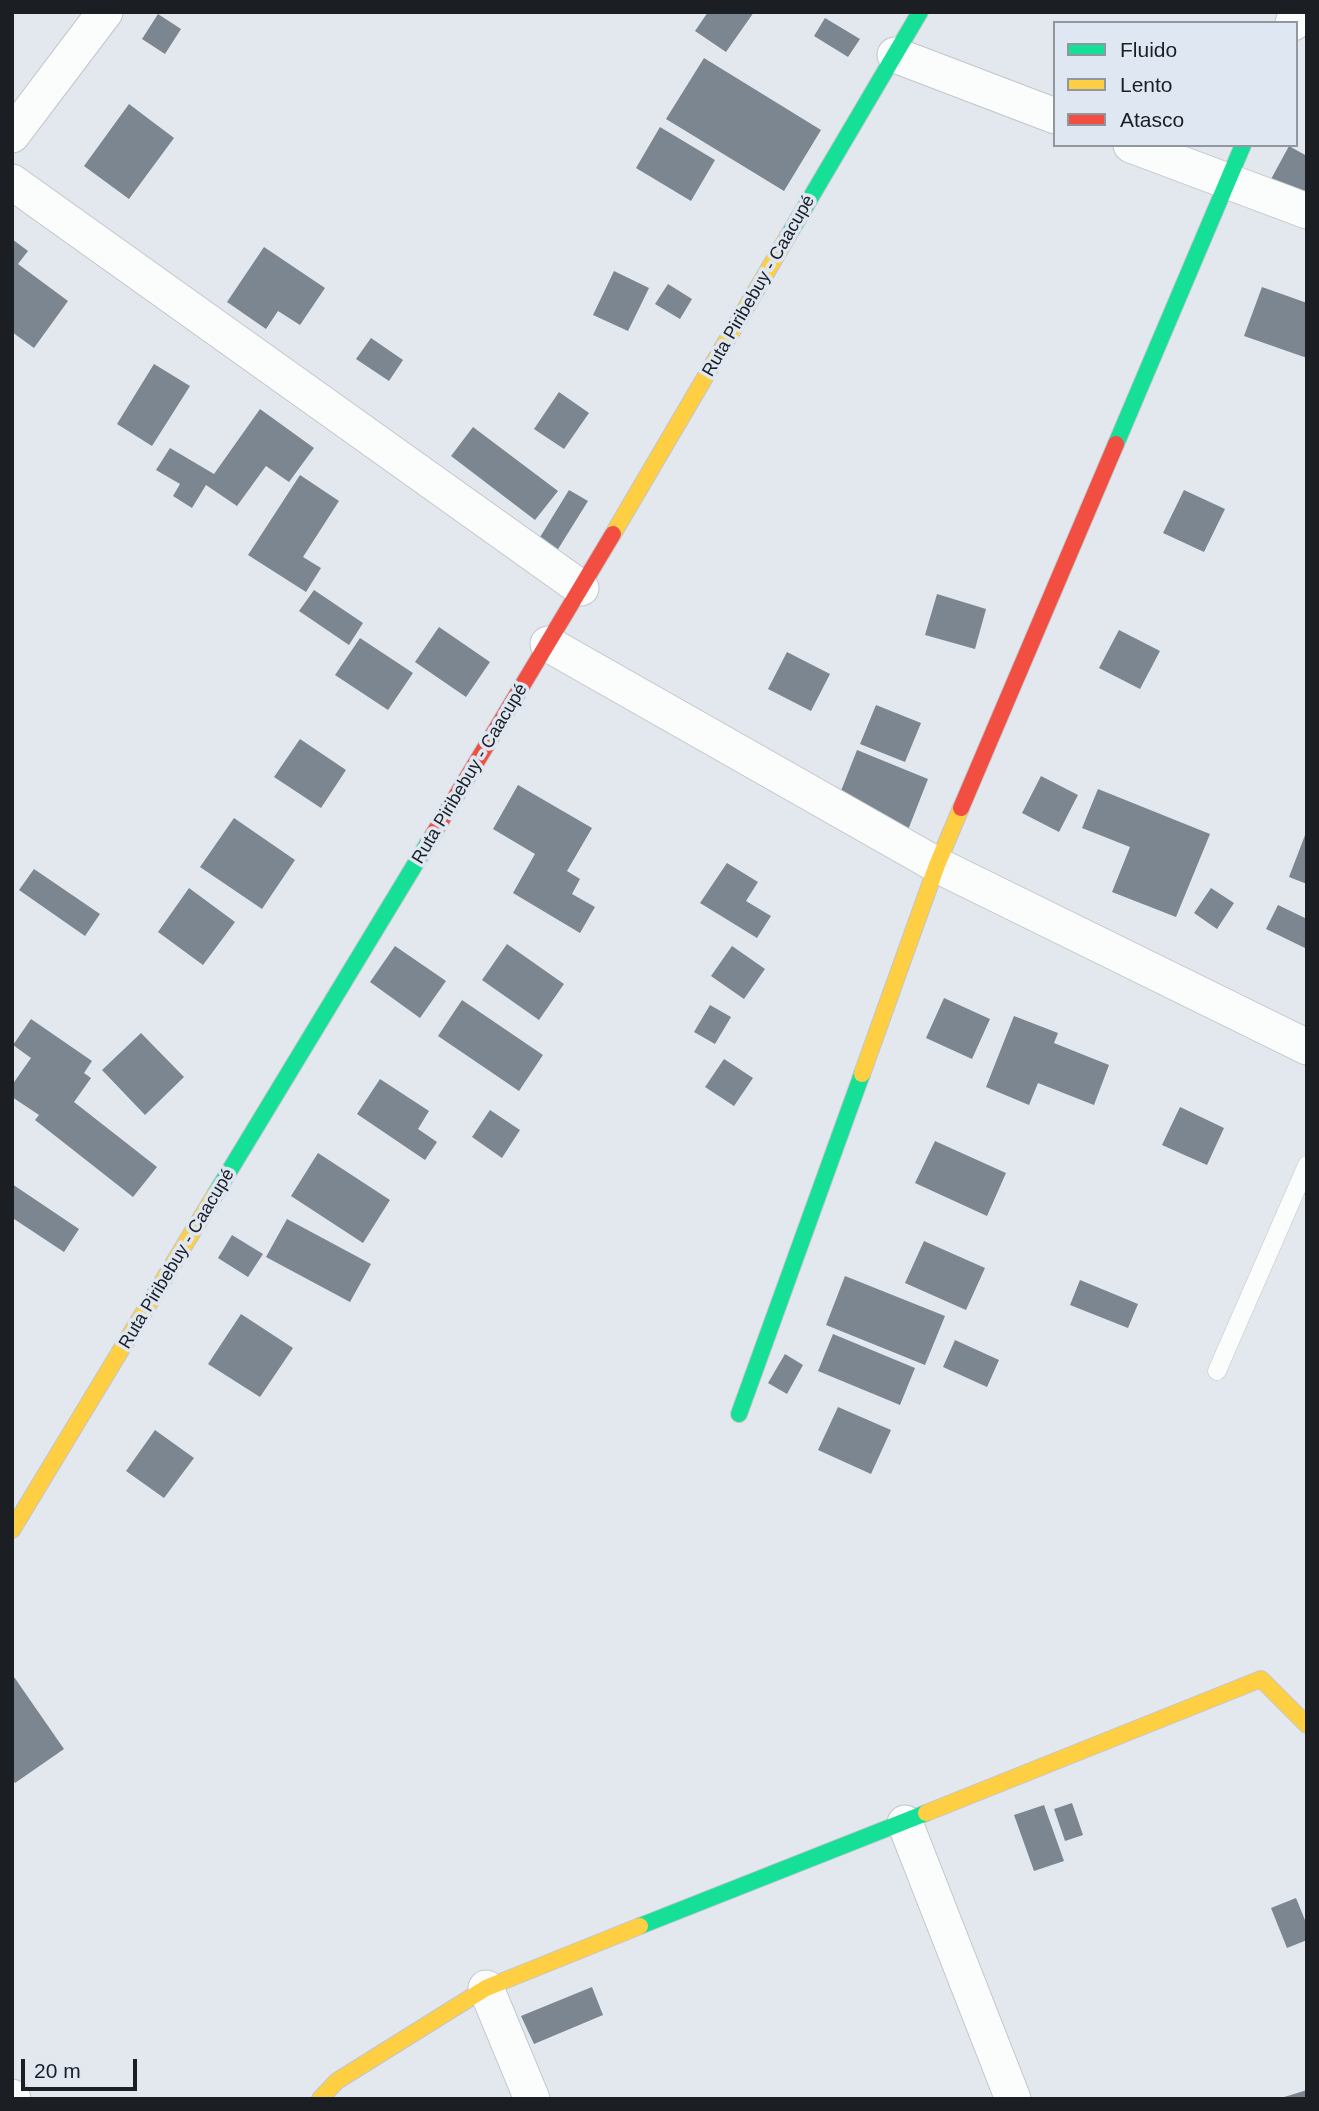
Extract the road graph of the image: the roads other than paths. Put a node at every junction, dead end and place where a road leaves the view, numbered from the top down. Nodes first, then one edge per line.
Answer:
1 (105, 12) edge
2 (920, 12) edge
3 (895, 55) junction
4 (1053, 115) edge
5 (12, 135) edge
6 (1136, 147) edge
7 (1242, 147) edge
8 (12, 182) edge
9 (1228, 182) junction
10 (1307, 211) edge
11 (582, 588) junction
12 (548, 644) junction
13 (937, 865) junction
14 (1307, 1047) edge
15 (1307, 1165) edge
16 (1217, 1371) dead end
17 (739, 1414) dead end
18 (12, 1530) edge
19 (1307, 1725) edge
20 (905, 1823) junction
21 (486, 1988) junction
22 (320, 2099) edge
23 (532, 2099) edge
24 (1013, 2099) edge

1 - 5 street
2 - 3 street, Ruta Piribebuy - Caacupé
3 - 4 street
3 - 11 street, Ruta Piribebuy - Caacupé
6 - 9 street
7 - 9 street
8 - 11 street
9 - 10 street
9 - 13 street
11 - 12 street, Ruta Piribebuy - Caacupé
12 - 13 street
12 - 18 street, Ruta Piribebuy - Caacupé
13 - 14 street
13 - 17 street
15 - 16 lane
19 - 20 street
20 - 21 street
20 - 24 street
21 - 22 street
21 - 23 street

